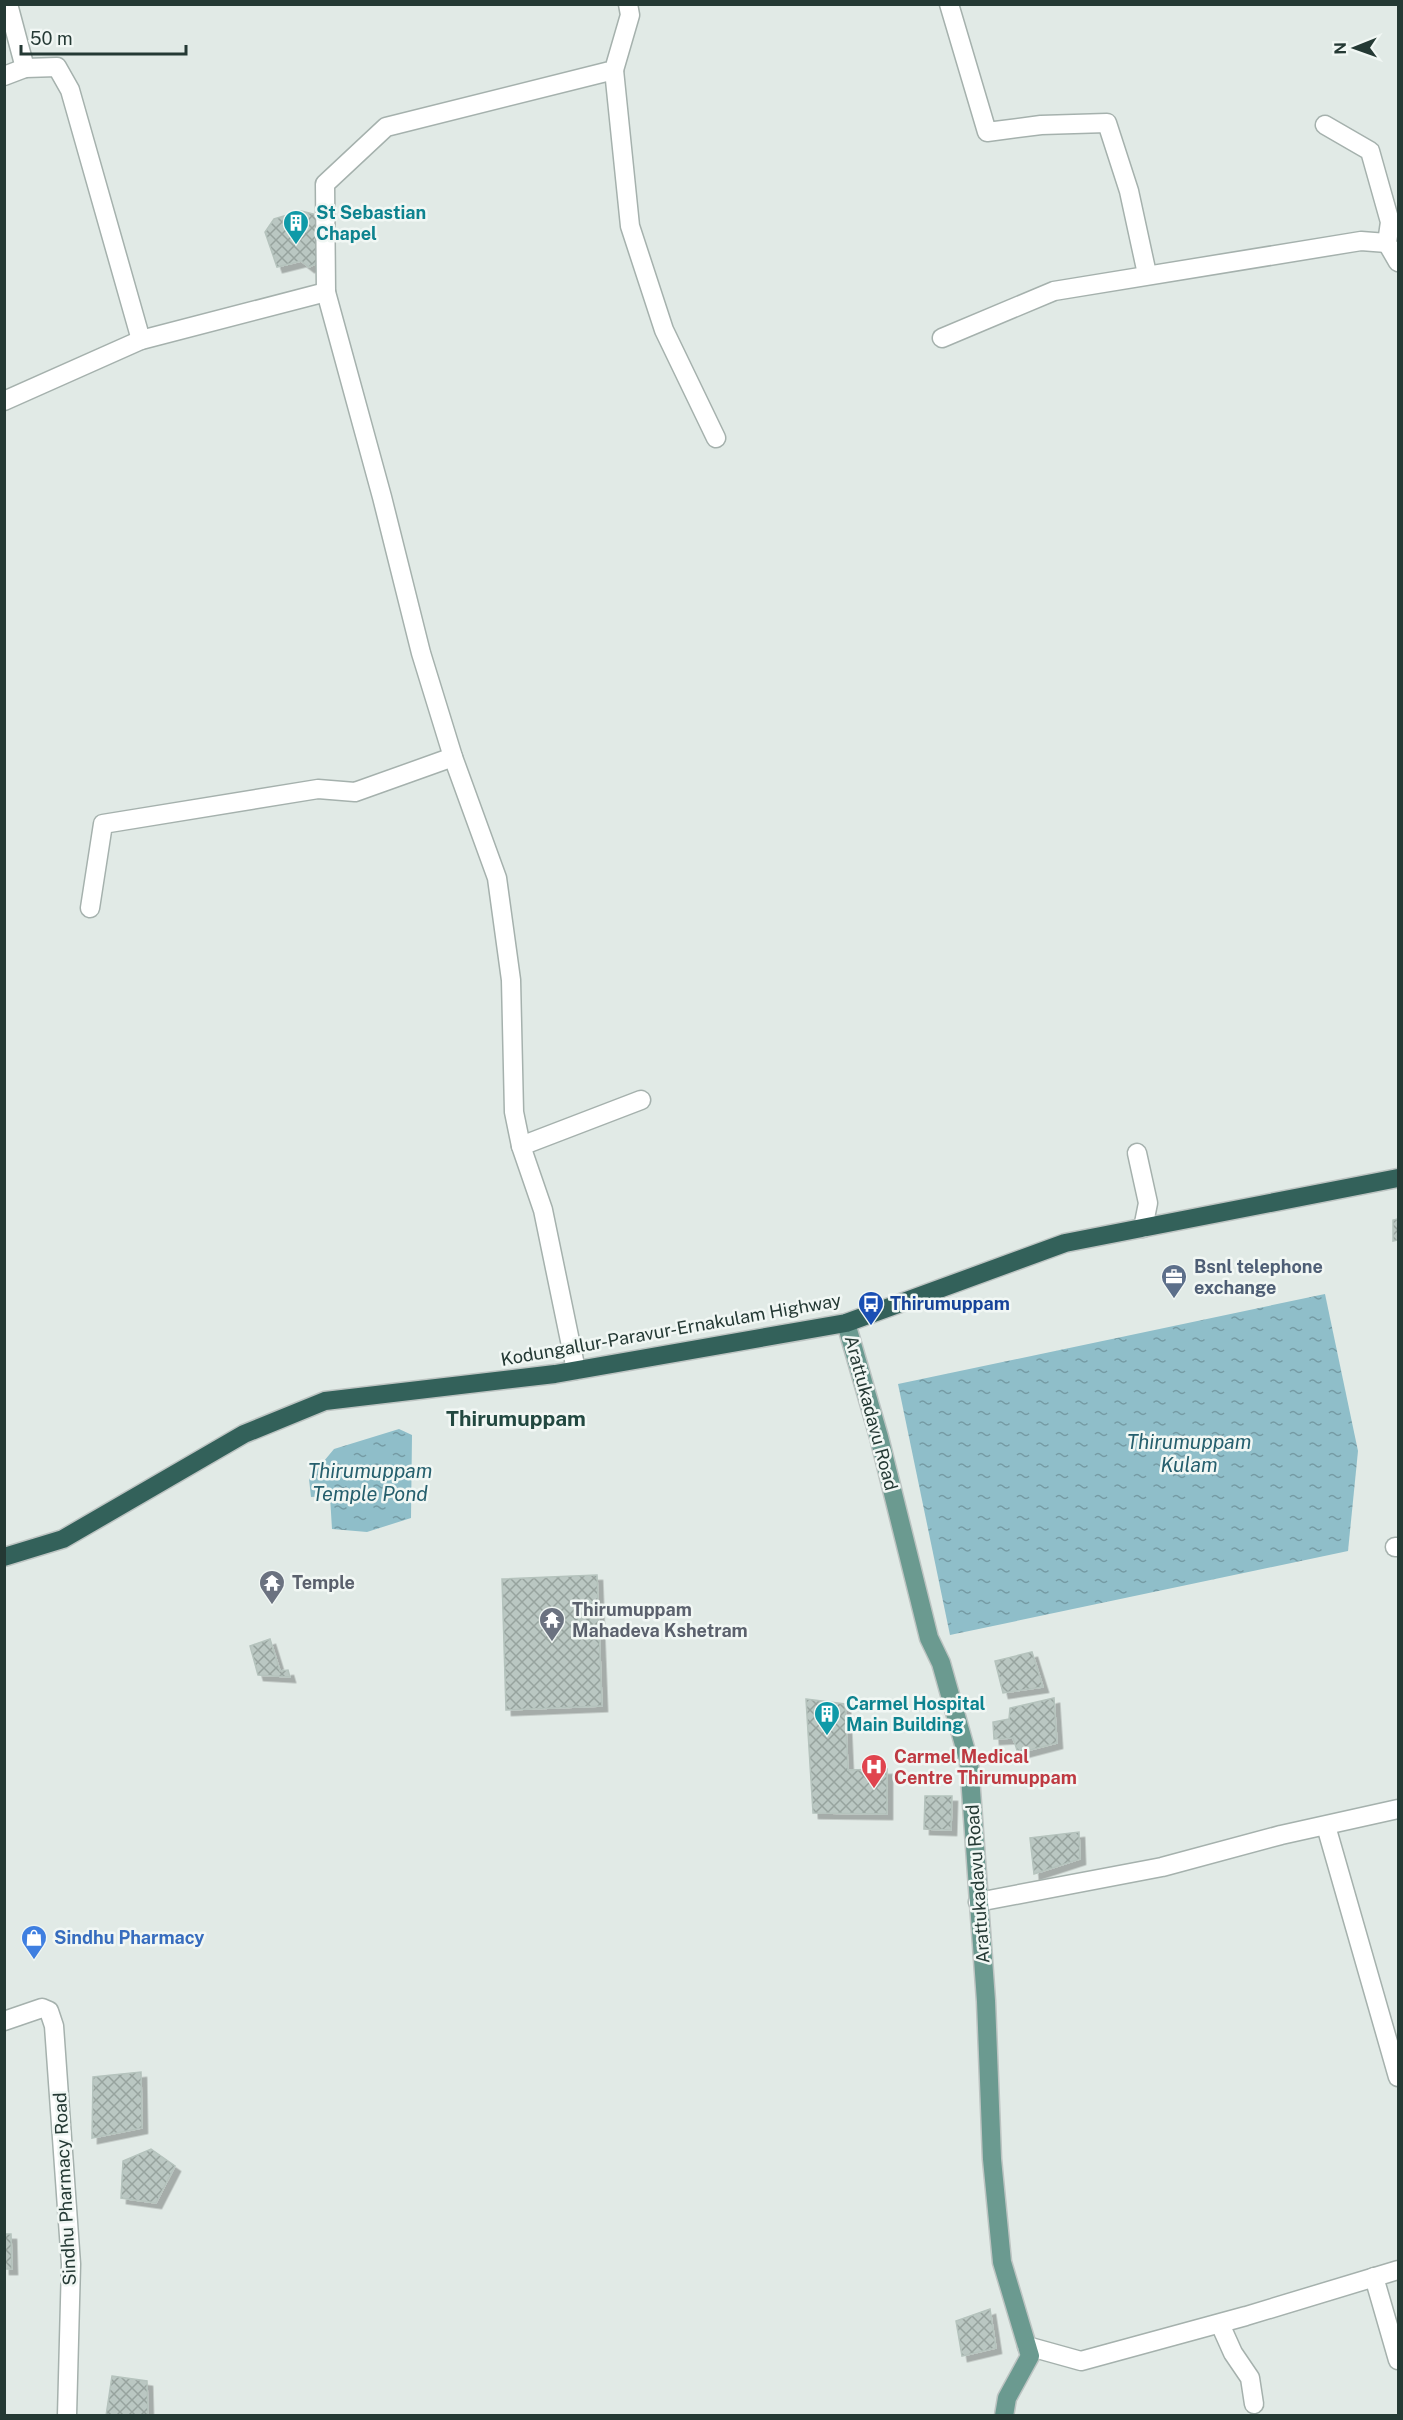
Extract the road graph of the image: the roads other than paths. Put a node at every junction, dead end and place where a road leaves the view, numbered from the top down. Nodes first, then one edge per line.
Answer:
1 (8, 4) edge
2 (628, 4) edge
3 (948, 4) edge
4 (25, 68) junction
5 (614, 70) junction
6 (4, 76) edge
7 (1324, 126) dead end
8 (1387, 243) junction
9 (1398, 262) edge
10 (1148, 274) junction
11 (326, 292) junction
12 (942, 338) dead end
13 (141, 340) junction
14 (4, 401) edge
15 (716, 438) dead end
16 (453, 756) junction
17 (90, 908) dead end
18 (641, 1100) dead end
19 (521, 1146) junction
20 (1137, 1153) dead end
21 (1398, 1178) edge
22 (1143, 1228) junction
23 (846, 1323) junction
24 (576, 1370) junction
25 (4, 1557) edge
26 (1398, 1809) edge
27 (1326, 1826) junction
28 (978, 1902) junction
29 (4, 2021) edge
30 (1398, 2072) edge
31 (1398, 2270) edge
32 (1374, 2277) junction
33 (1220, 2324) junction
34 (1027, 2346) junction
35 (1398, 2360) edge
36 (1254, 2404) dead end
37 (67, 2415) edge
38 (1004, 2415) edge

1 - 4 street
2 - 5 street
3 - 10 street
4 - 6 street
4 - 13 street
5 - 11 street
5 - 15 street
7 - 8 street
8 - 9 street
8 - 10 street
10 - 12 street
11 - 13 street
11 - 16 street
13 - 14 street
16 - 17 street
16 - 19 street
18 - 19 street
19 - 24 street
20 - 22 street
21 - 22 highway, Kodungallur-Paravur-Ernakulam Highway
22 - 23 highway, Kodungallur-Paravur-Ernakulam Highway
23 - 24 highway, Kodungallur-Paravur-Ernakulam Highway
23 - 28 main road, Arattukadavu Road
24 - 25 highway, Kodungallur-Paravur-Ernakulam Highway
26 - 27 street
27 - 28 street
27 - 30 street
28 - 34 main road, Arattukadavu Road
29 - 37 street, Sindhu Pharmacy Road
31 - 32 street
32 - 33 street
32 - 35 street
33 - 34 street
33 - 36 street
34 - 38 main road, Arattukadavu Road

